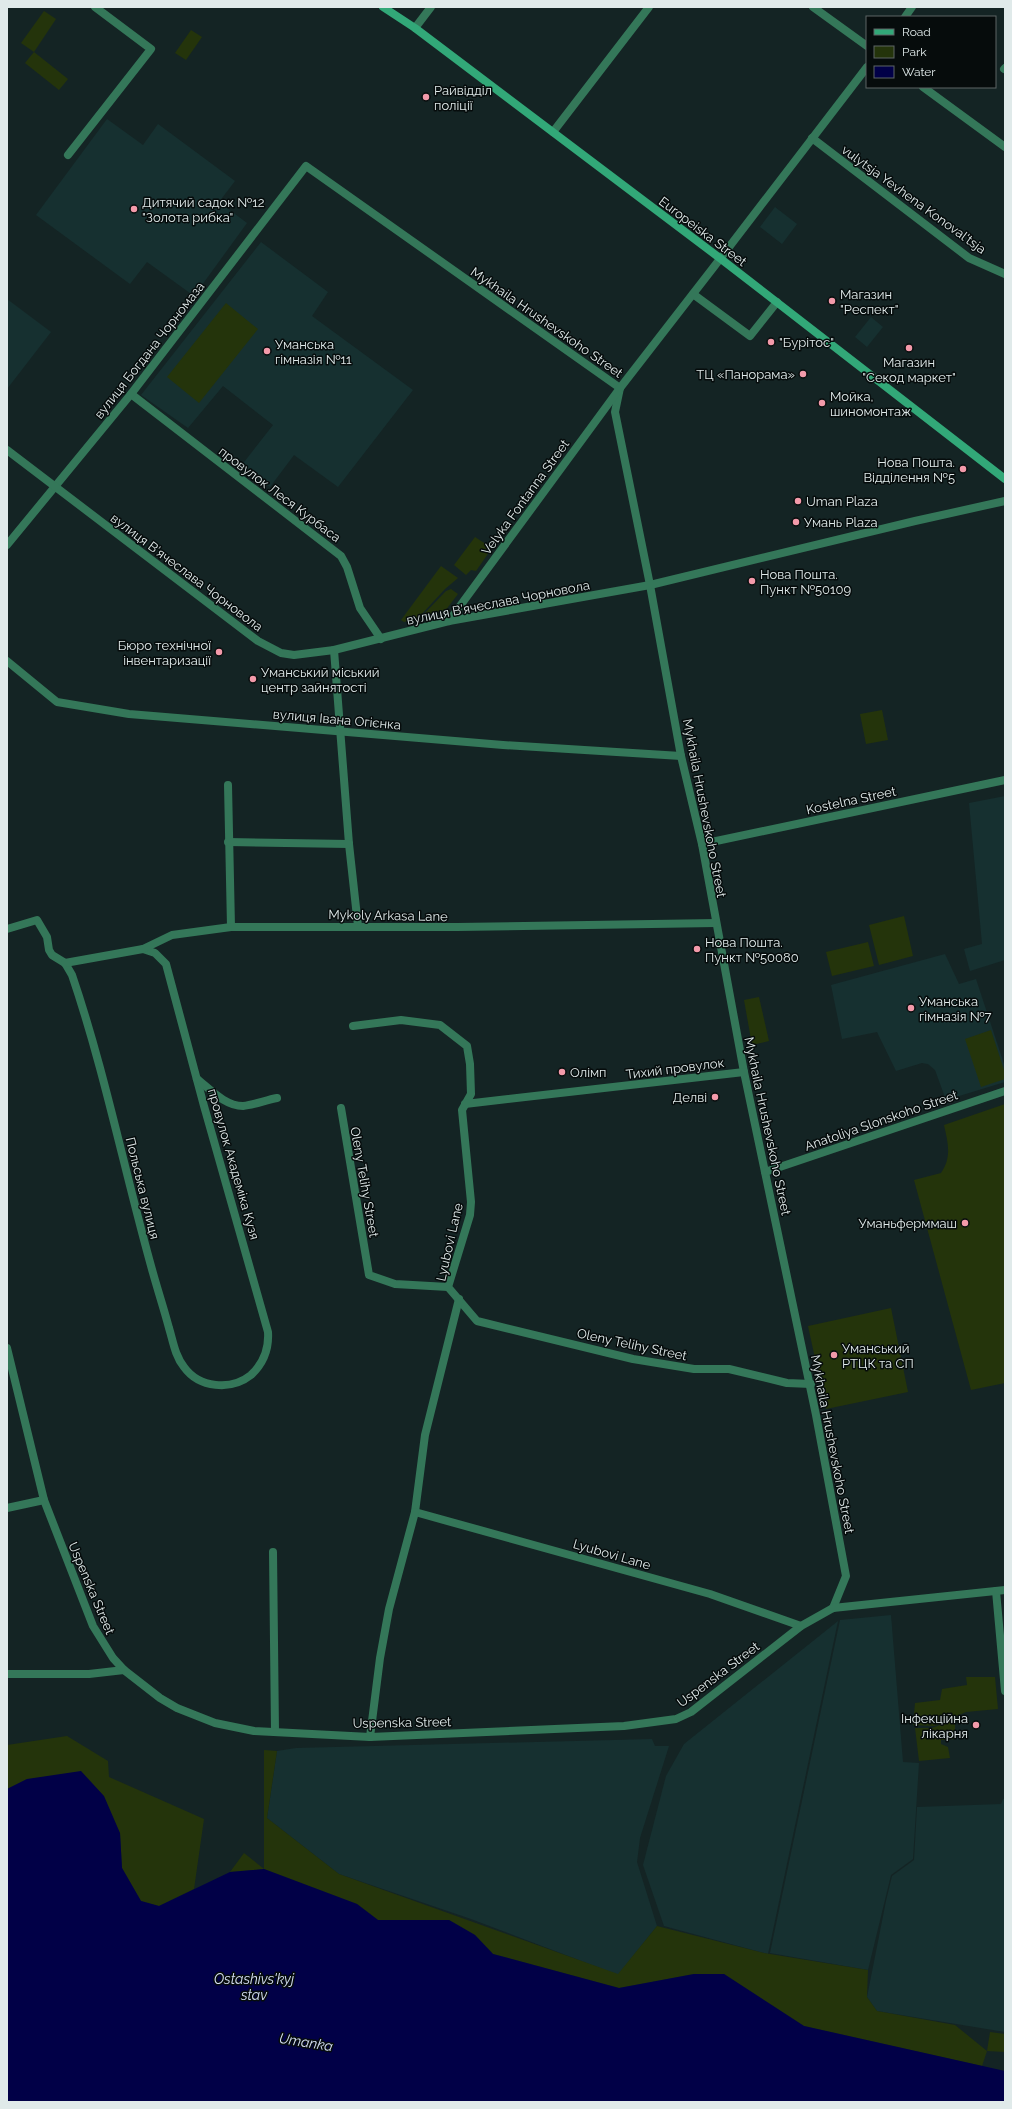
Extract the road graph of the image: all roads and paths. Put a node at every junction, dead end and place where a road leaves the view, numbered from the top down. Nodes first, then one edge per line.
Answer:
1 (95, 7) edge
2 (383, 7) edge
3 (431, 7) edge
4 (649, 7) edge
5 (813, 7) edge
6 (912, 7) edge
7 (906, 16) edge
8 (415, 28) junction
9 (866, 45) edge
10 (866, 68) edge
11 (924, 88) edge
12 (553, 132) junction
13 (812, 138) junction
14 (1005, 147) edge
15 (68, 155) dead end
16 (306, 166) joint
17 (721, 259) junction
18 (1005, 274) edge
19 (693, 294) junction
20 (777, 302) junction
21 (620, 388) junction
22 (131, 394) junction
23 (7, 450) edge
24 (1005, 479) edge
25 (56, 487) junction
26 (1005, 501) edge
27 (7, 546) edge
28 (650, 585) junction
29 (449, 621) junction
30 (381, 639) junction
31 (334, 650) junction
32 (7, 661) edge
33 (339, 731) junction
34 (681, 756) junction
35 (1005, 780) edge
36 (228, 785) dead end
37 (228, 842) junction
38 (349, 844) junction
39 (702, 844) junction
40 (716, 923) junction
41 (358, 926) junction
42 (231, 927) junction
43 (7, 929) edge
44 (143, 949) junction
45 (65, 963) junction
46 (353, 1026) dead end
47 (744, 1072) junction
48 (197, 1079) junction
49 (1005, 1091) edge
50 (277, 1098) dead end
51 (465, 1104) junction
52 (341, 1108) dead end
53 (765, 1172) junction
54 (448, 1287) junction
55 (459, 1300) junction
56 (7, 1348) edge
57 (232, 1384) joint
58 (811, 1384) junction
59 (44, 1500) junction
60 (7, 1508) edge
61 (414, 1512) junction
62 (273, 1552) dead end
63 (1005, 1590) edge
64 (996, 1591) junction
65 (833, 1608) junction
66 (800, 1626) junction
67 (124, 1670) junction
68 (7, 1674) edge
69 (1005, 1690) edge
70 (275, 1732) junction
71 (370, 1737) junction

1 - 15 street
2 - 8 main road, Europeiska Street
3 - 8 street
4 - 12 street
5 - 9 street
6 - 7 street
8 - 12 main road, Europeiska Street
10 - 13 street
11 - 14 street
12 - 17 main road, Europeiska Street
13 - 17 street, Velyka Fontanna Street
13 - 18 street, vulytsja Yevhena Konoval'tsja
16 - 21 street, Mykhaila Hrushevskoho Street
16 - 22 street, вулиця Богдана Чорномаза
17 - 19 street, Velyka Fontanna Street
17 - 20 main road, Europeiska Street
19 - 20 street
19 - 21 street, Velyka Fontanna Street
20 - 24 main road, Europeiska Street
21 - 28 street, Mykhaila Hrushevskoho Street
21 - 29 street, Velyka Fontanna Street
22 - 25 street, вулиця Богдана Чорномаза
22 - 30 street, провулок Леся Курбаса
23 - 25 street, вулиця В’ячеслава Чорновола
25 - 27 street, вулиця Богдана Чорномаза
25 - 31 street, вулиця В’ячеслава Чорновола
26 - 28 street, вулиця В’ячеслава Чорновола
28 - 29 street, вулиця В’ячеслава Чорновола
28 - 34 street, Mykhaila Hrushevskoho Street
29 - 30 street, вулиця В’ячеслава Чорновола
30 - 31 street, вулиця В’ячеслава Чорновола
31 - 33 street
32 - 33 street, вулиця Івана Огієнка
33 - 34 street, вулиця Івана Огієнка
33 - 38 street
34 - 39 street, Mykhaila Hrushevskoho Street
35 - 39 street, Kostelna Street
36 - 37 street
37 - 38 street
37 - 42 street
38 - 41 street
39 - 40 street, Mykhaila Hrushevskoho Street
40 - 41 street, Mykoly Arkasa Lane
40 - 47 street, Mykhaila Hrushevskoho Street
41 - 42 street, Mykoly Arkasa Lane
42 - 44 street, Mykoly Arkasa Lane
43 - 45 street
44 - 45 street, Mykoly Arkasa Lane
44 - 48 street, провулок Академіка Кузя
45 - 57 street, Польська вулиця
46 - 51 street, Lyubovi Lane
47 - 51 street, Тихий провулок
47 - 53 street, Mykhaila Hrushevskoho Street
48 - 50 street
48 - 57 street, провулок Академіка Кузя
49 - 53 street, Anatoliya Slonskoho Street
51 - 54 street, Lyubovi Lane
52 - 54 street, Oleny Telihy Street
53 - 58 street, Mykhaila Hrushevskoho Street
54 - 55 street, Lyubovi Lane
55 - 58 street, Oleny Telihy Street
55 - 61 street
56 - 59 street, Uspenska Street
58 - 65 street, Mykhaila Hrushevskoho Street
59 - 60 street
59 - 67 street, Uspenska Street
61 - 66 street, Lyubovi Lane
61 - 71 street
62 - 70 street
63 - 64 street, Uspenska Street
64 - 65 street, Uspenska Street
64 - 69 street
65 - 66 street, Uspenska Street
66 - 71 street, Uspenska Street
67 - 68 street
67 - 70 street, Uspenska Street
70 - 71 street, Uspenska Street

